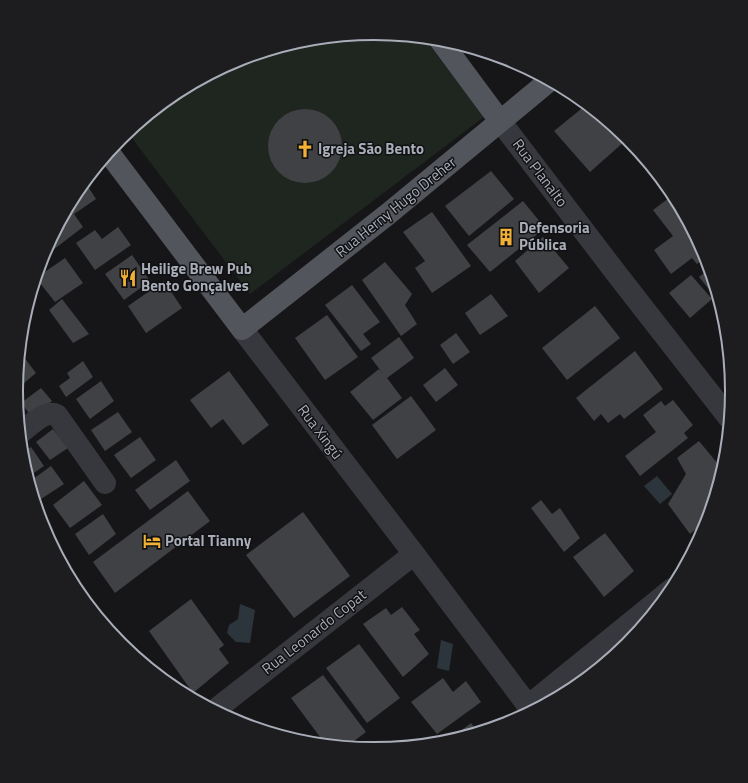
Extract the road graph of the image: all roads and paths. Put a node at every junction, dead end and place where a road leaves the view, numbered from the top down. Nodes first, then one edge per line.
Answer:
1 (446, 48) edge
2 (544, 85) edge
3 (500, 121) junction
4 (112, 157) edge
5 (242, 330) junction
6 (724, 412) edge
7 (25, 429) edge
8 (105, 482) dead end
9 (414, 554) junction
10 (650, 608) edge
11 (542, 699) edge
12 (220, 706) edge
13 (528, 706) edge

1 - 3 main road, Rua Planalto
2 - 3 main road, Rua Herny Hugo Dreher
3 - 5 main road, Rua Herny Hugo Dreher
3 - 6 street, Rua Planalto
4 - 5 main road, Rua Xingú
5 - 9 street, Rua Xingú
7 - 8 street
9 - 12 street, Rua Leonardo Copat
9 - 13 street, Rua Xingú
10 - 11 street

